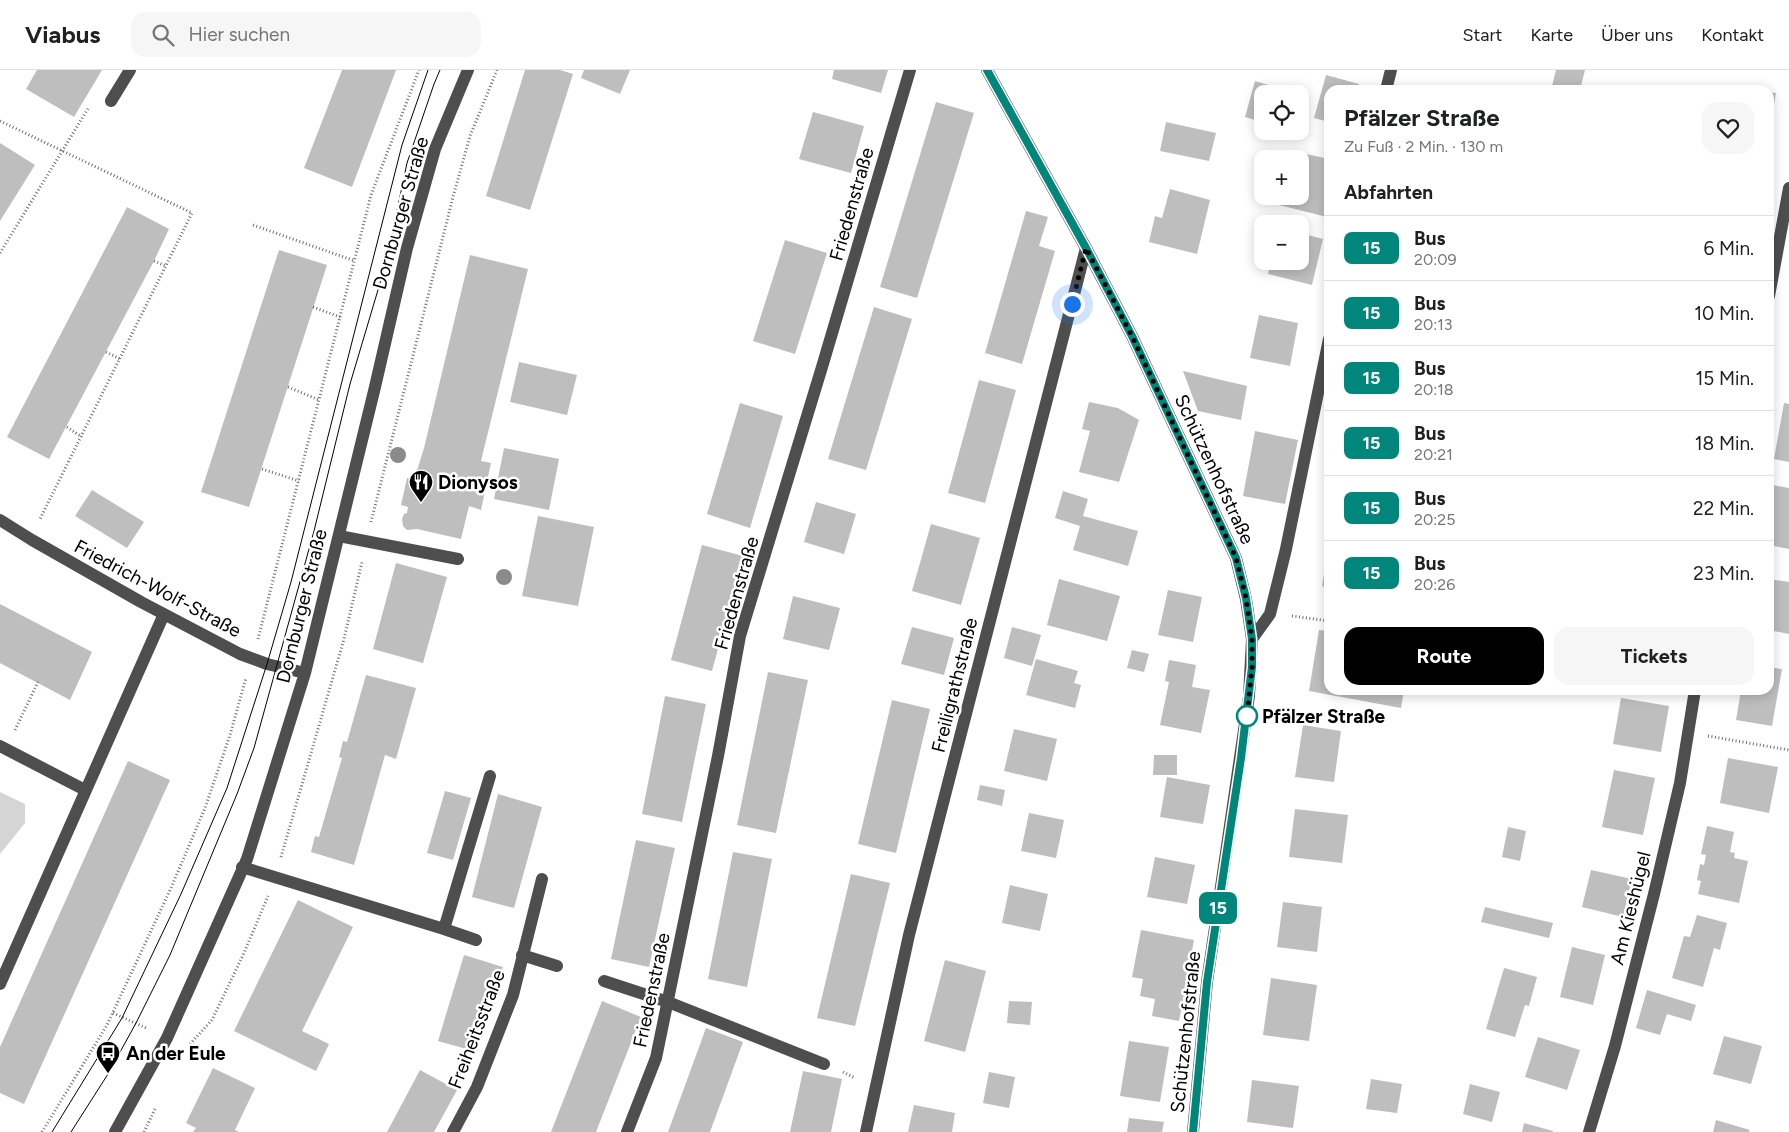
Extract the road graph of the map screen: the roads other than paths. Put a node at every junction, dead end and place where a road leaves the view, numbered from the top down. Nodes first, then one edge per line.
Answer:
1 (130, 70) edge
2 (468, 70) edge
3 (910, 70) edge
4 (988, 70) edge
5 (1391, 70) edge
6 (1387, 85) edge
7 (111, 101) dead end
8 (1789, 188) edge
9 (1086, 248) junction
10 (1774, 269) edge
11 (1324, 363) edge
12 (0, 520) edge
13 (338, 536) junction
14 (458, 559) dead end
15 (164, 614) junction
16 (1252, 639) junction
17 (305, 673) junction
18 (1694, 695) edge
19 (3, 747) edge
20 (490, 776) dead end
21 (85, 790) junction
22 (242, 868) junction
23 (542, 879) dead end
24 (444, 929) junction
25 (476, 940) dead end
26 (522, 955) junction
27 (557, 966) dead end
28 (604, 981) dead end
29 (0, 984) edge
30 (668, 1002) junction
31 (824, 1064) road end
32 (115, 1132) edge
33 (453, 1132) edge
34 (627, 1132) edge
35 (866, 1132) edge
36 (1193, 1132) edge
37 (1590, 1132) edge

1 - 7 street
2 - 13 street, Dornburger Straße
3 - 30 street, Friedenstraße
4 - 9 street, Schützenhofstraße
5 - 6 street
8 - 10 street
9 - 16 street, Schützenhofstraße
9 - 35 street, Freiligrathstraße
11 - 16 street
12 - 15 street, Friedrich-Wolf-Straße
13 - 14 street
13 - 17 street, Dornburger Straße
15 - 17 street, Friedrich-Wolf-Straße
15 - 21 street
16 - 36 street, Schützenhofstraße
17 - 22 street, Dornburger Straße
18 - 37 street, Am Kieshügel
19 - 21 street
20 - 24 street
21 - 29 street
22 - 24 street
22 - 32 street, Dornburger Straße
23 - 26 street, Freiheitsstraße
24 - 25 street
26 - 27 street
26 - 33 street, Freiheitsstraße
28 - 30 street
30 - 31 street
30 - 34 street, Friedenstraße

